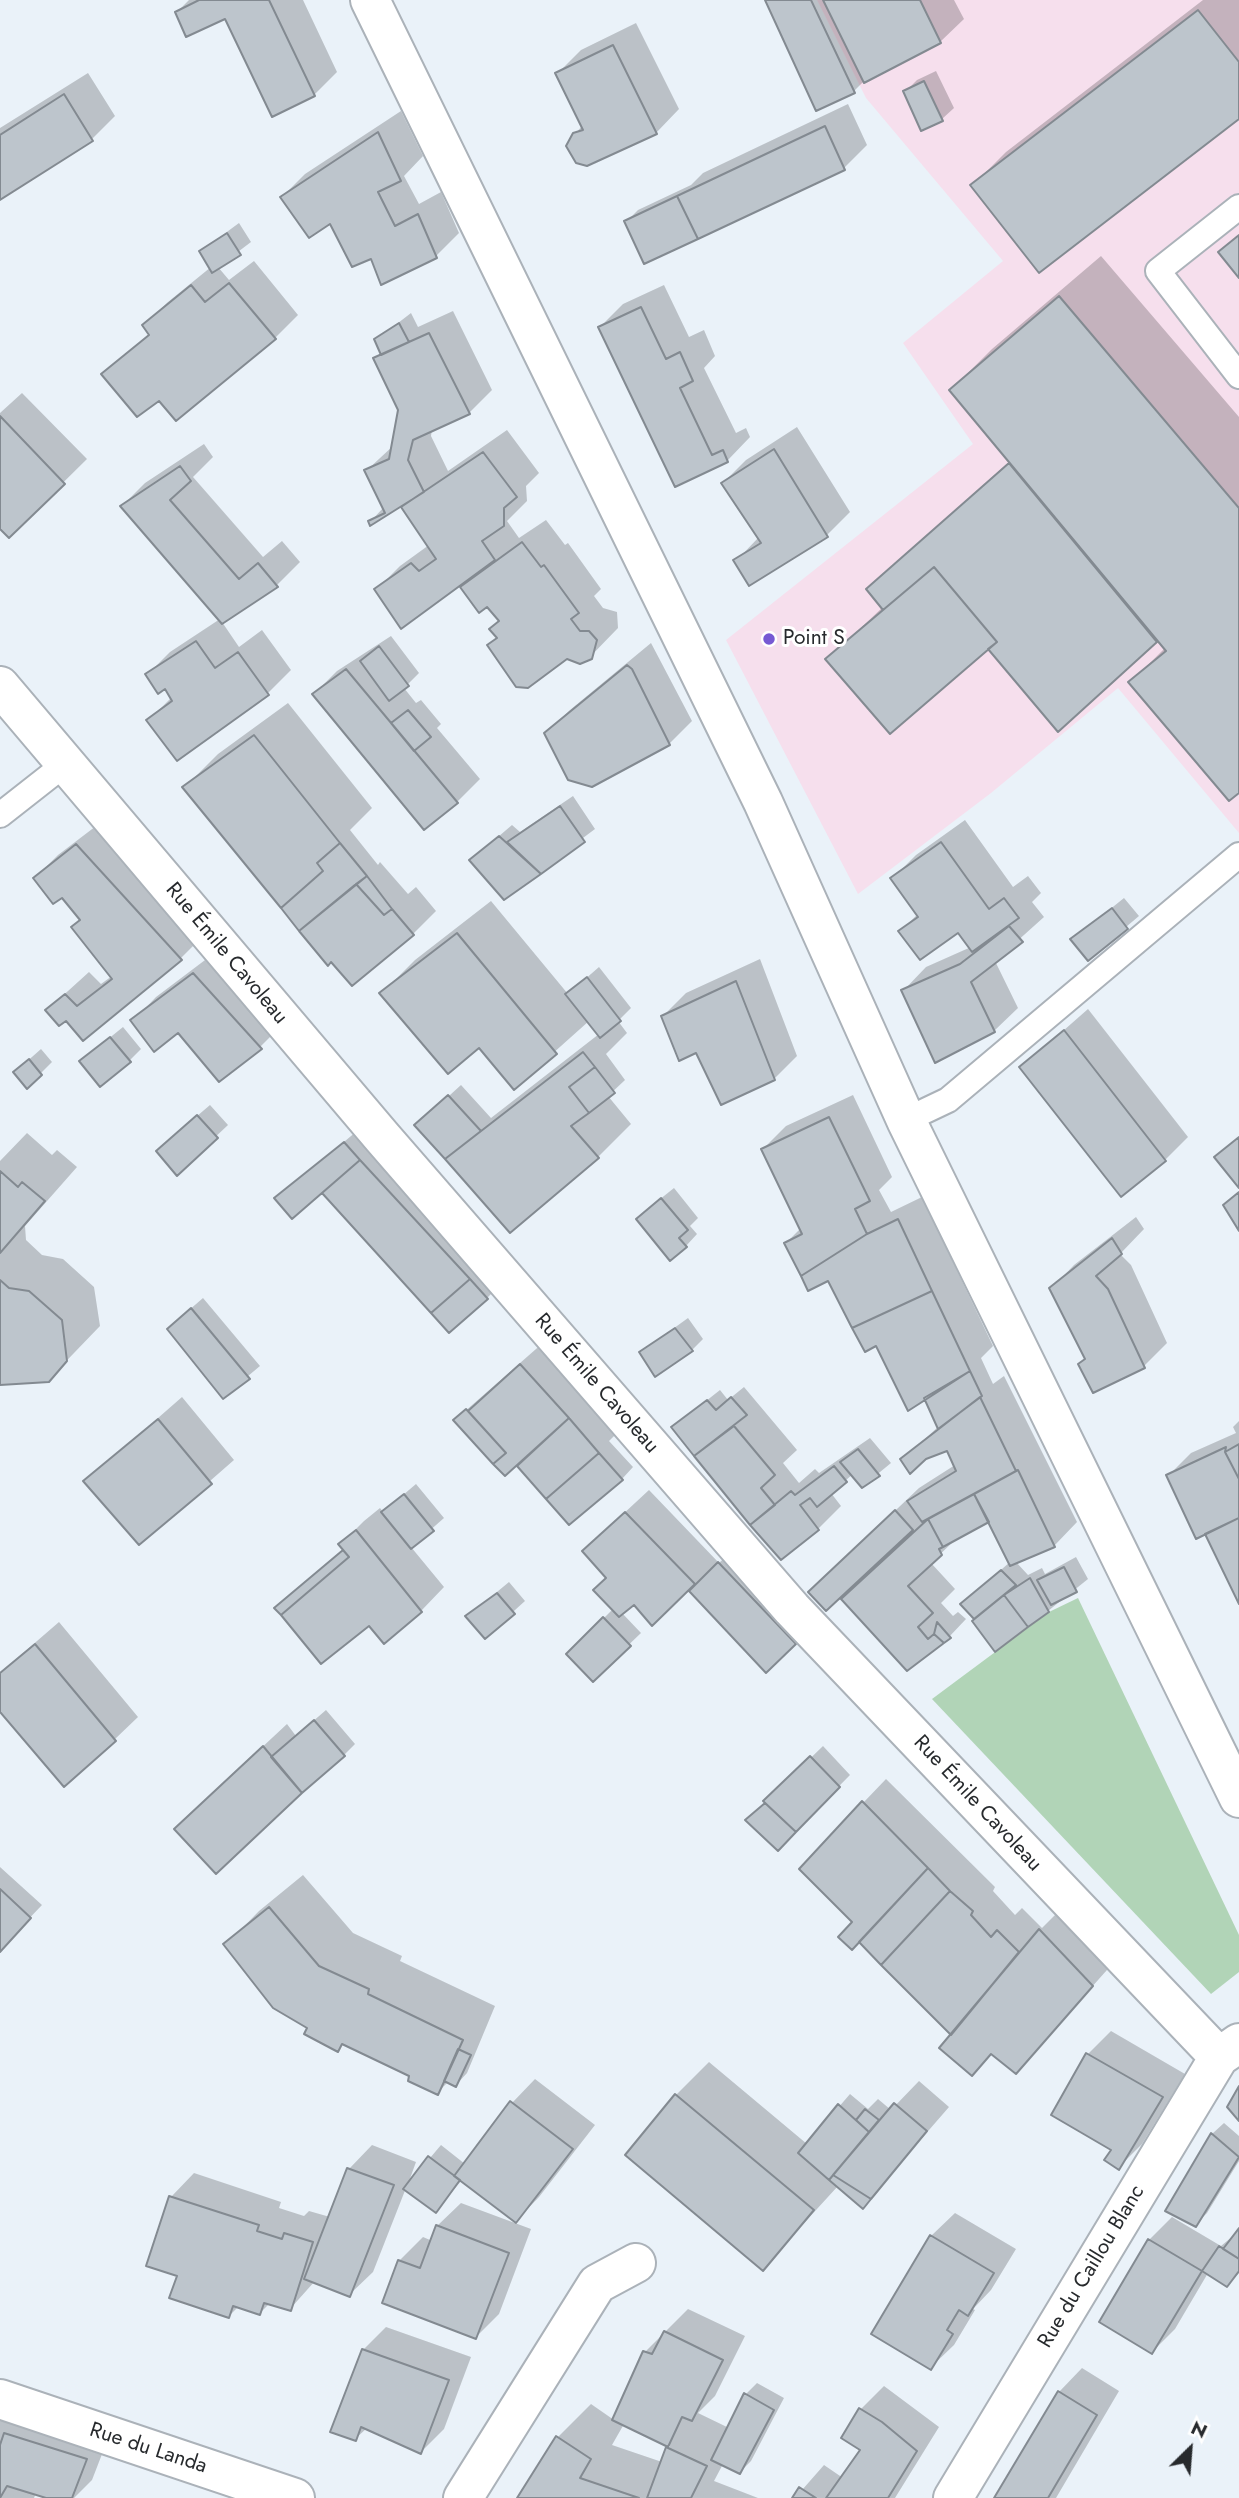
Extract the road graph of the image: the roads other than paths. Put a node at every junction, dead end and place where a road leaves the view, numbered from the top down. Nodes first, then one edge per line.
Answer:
1 (370, 0) edge
2 (1239, 207) edge
3 (1239, 376) edge
4 (0, 686) edge
5 (65, 764) junction
6 (0, 814) edge
7 (1239, 855) edge
8 (905, 1120) junction
9 (1239, 1798) edge
10 (1229, 2050) edge
11 (636, 2263) dead end
12 (0, 2399) edge
13 (295, 2498) edge
14 (463, 2498) edge
15 (953, 2498) edge

1 - 8 street
2 - 3 lane
4 - 5 street, Rue Émile Cavoleau
5 - 6 lane
5 - 10 street, Rue Émile Cavoleau
7 - 8 lane
8 - 9 street
10 - 15 street, Rue du Caillou Blanc
11 - 14 street
12 - 13 street, Rue du Landa

